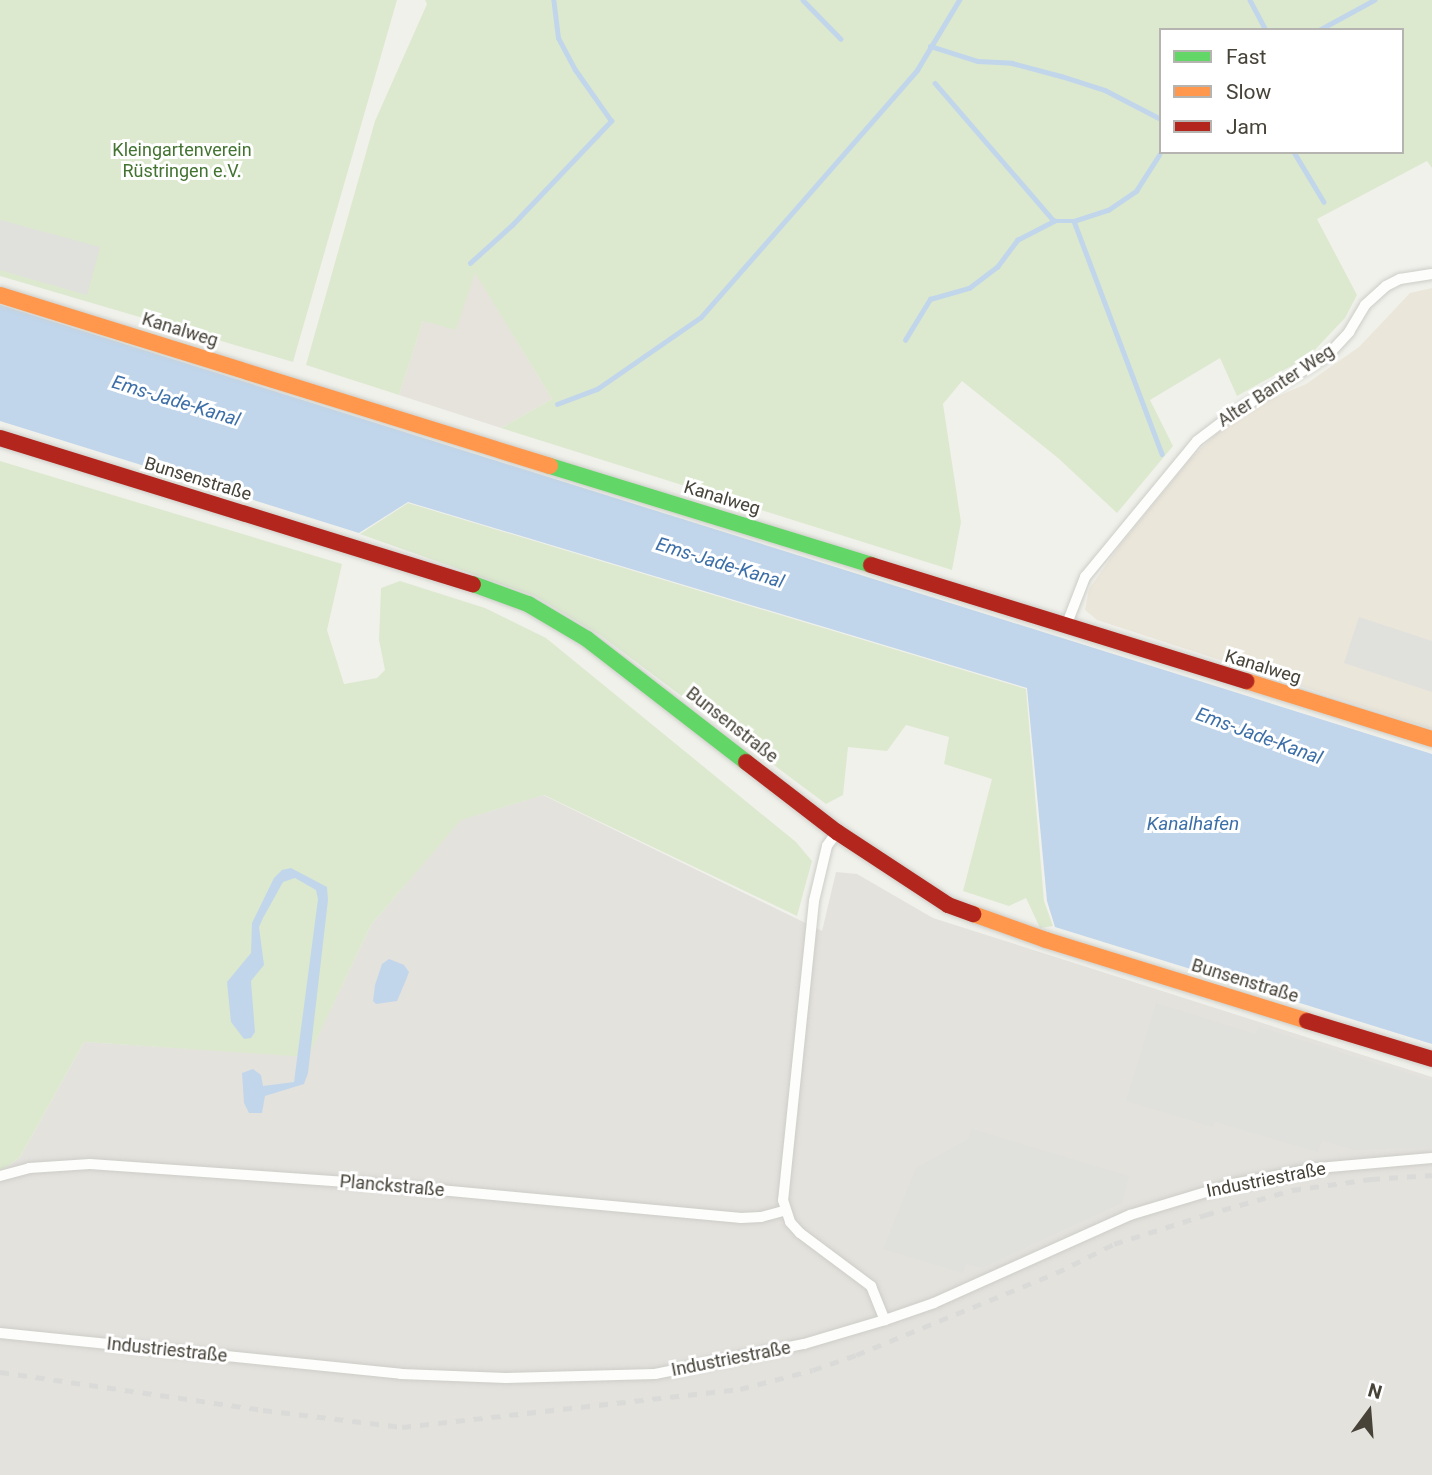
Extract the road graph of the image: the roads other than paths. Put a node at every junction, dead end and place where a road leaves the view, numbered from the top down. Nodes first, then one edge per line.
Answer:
1 (1432, 274) edge
2 (0, 295) edge
3 (0, 438) edge
4 (1066, 625) junction
5 (1432, 739) edge
6 (837, 832) junction
7 (1432, 1059) edge
8 (1432, 1158) edge
9 (0, 1176) edge
10 (784, 1211) junction
11 (885, 1320) junction
12 (0, 1333) edge

1 - 4 street, Alter Banter Weg
2 - 4 street, Kanalweg
3 - 6 street, Bunsenstraße
4 - 5 street, Kanalweg
6 - 7 street, Bunsenstraße
6 - 10 street
8 - 11 street, Industriestraße
9 - 10 street, Planckstraße
10 - 11 street
11 - 12 street, Industriestraße

